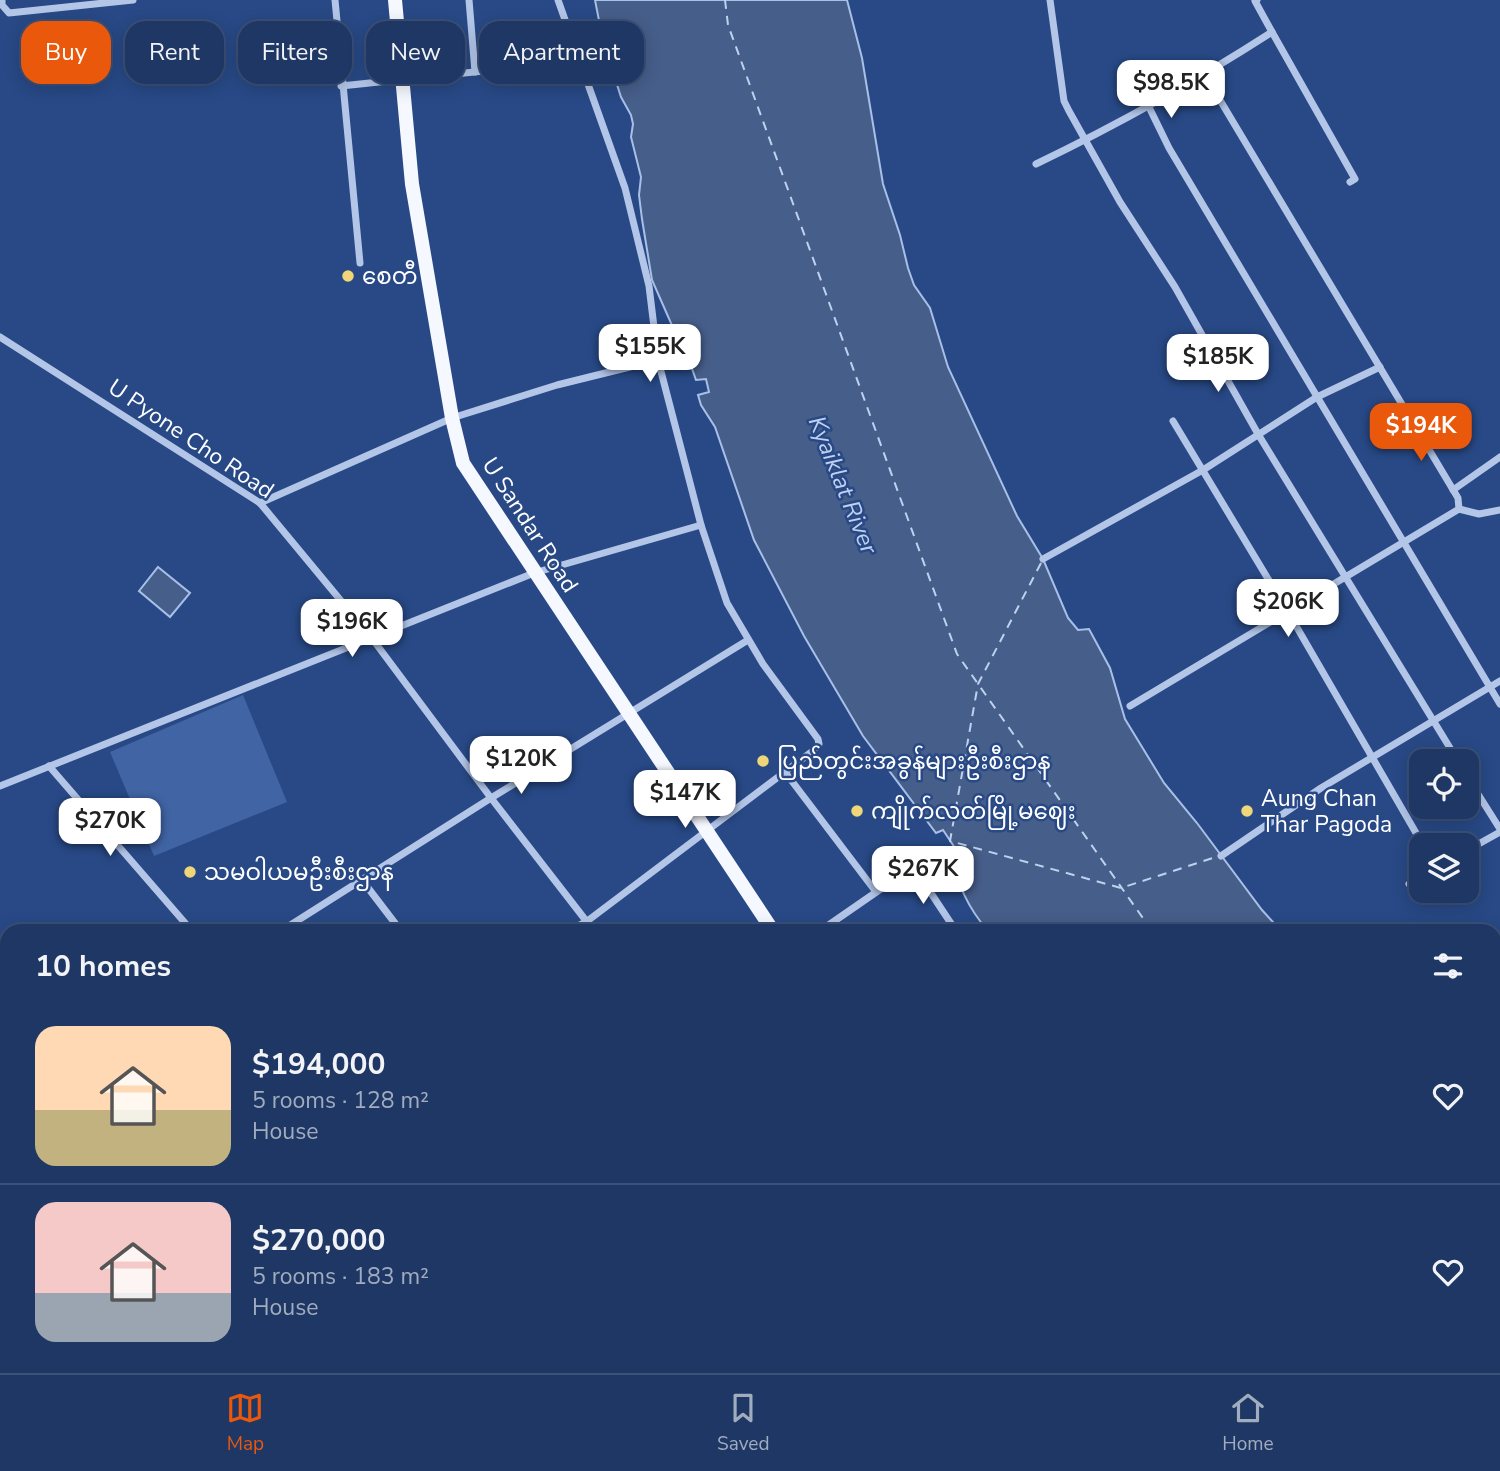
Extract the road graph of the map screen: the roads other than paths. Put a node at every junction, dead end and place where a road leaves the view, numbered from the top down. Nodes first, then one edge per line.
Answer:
1 (2, 0) edge
2 (133, 0) edge
3 (335, 0) edge
4 (395, 0) edge
5 (469, 0) edge
6 (558, 0) edge
7 (1050, 0) edge
8 (1257, 0) edge
9 (73, 4) edge
10 (397, 21) edge
11 (566, 21) edge
12 (1272, 32) junction
13 (475, 72) junction
14 (479, 72) edge
15 (465, 73) edge
16 (1205, 75) junction
17 (366, 84) edge
18 (403, 84) edge
19 (588, 84) edge
20 (341, 86) junction
21 (1148, 105) junction
22 (1085, 140) junction
23 (1036, 164) dead end
24 (1350, 182) dead end
25 (360, 263) dead end
26 (0, 337) edge
27 (658, 360) junction
28 (1380, 368) junction
29 (1317, 397) junction
30 (452, 418) junction
31 (1172, 421) dead end
32 (1258, 434) junction
33 (1497, 459) edge
34 (1500, 469) edge
35 (1203, 470) junction
36 (1453, 490) junction
37 (260, 503) junction
38 (1460, 509) junction
39 (1500, 510) edge
40 (701, 525) junction
41 (1403, 542) junction
42 (1043, 559) dead end
43 (534, 573) junction
44 (1346, 578) junction
45 (1288, 612) junction
46 (371, 636) junction
47 (748, 640) junction
48 (1500, 681) edge
49 (1488, 686) junction
50 (1500, 704) edge
51 (1130, 706) dead end
52 (629, 715) junction
53 (1433, 719) junction
54 (1451, 749) edge
55 (1372, 757) junction
56 (49, 766) junction
57 (785, 772) junction
58 (0, 786) edge
59 (1479, 796) edge
60 (491, 798) junction
61 (706, 831) junction
62 (1500, 831) edge
63 (1416, 833) edge
64 (1479, 843) edge
65 (1221, 856) dead end
66 (928, 857) dead end
67 (913, 866) junction
68 (362, 880) junction
69 (876, 892) junction
70 (586, 922) junction
71 (186, 924) edge
72 (292, 924) edge
73 (396, 924) edge
74 (582, 924) edge
75 (768, 924) edge
76 (830, 924) edge
77 (951, 924) edge

1 - 9 street
2 - 9 street
3 - 20 street
4 - 10 main road, U Sandar Road
5 - 13 street
6 - 11 street
7 - 22 street
8 - 12 street
12 - 16 street
12 - 24 street
13 - 14 street
13 - 15 street
16 - 21 street
16 - 28 street
17 - 20 street
18 - 30 main road, U Sandar Road
19 - 27 street
20 - 25 street
21 - 22 street
21 - 29 street
22 - 23 street
22 - 32 street
26 - 37 street, U Pyone Cho Road
27 - 30 street
27 - 40 street
28 - 29 street
28 - 36 street
29 - 32 street
29 - 41 street
30 - 37 street
30 - 43 main road, U Sandar Road
31 - 35 street
32 - 35 street
32 - 44 street
33 - 34 street
33 - 36 street
35 - 42 street
35 - 45 street
36 - 38 street
37 - 46 street, U Pyone Cho Road
38 - 39 street
38 - 41 street
40 - 43 street
40 - 47 street
41 - 44 street
41 - 49 street
43 - 46 street
43 - 52 main road, U Sandar Road
44 - 45 street
44 - 53 street
45 - 51 street
45 - 55 street
46 - 56 street
46 - 60 street, U Pyone Cho Road
47 - 52 street
47 - 57 street
48 - 49 street
49 - 50 street
49 - 53 street
52 - 60 street
52 - 61 main road, U Sandar Road
53 - 54 street
53 - 55 street
55 - 63 street
55 - 65 street
56 - 58 street
56 - 71 street
57 - 61 street
57 - 69 street
59 - 62 street
60 - 68 street
60 - 70 street, U Pyone Cho Road
61 - 70 street
61 - 75 main road, U Sandar Road
62 - 64 street
66 - 67 street
67 - 69 street
67 - 77 street
68 - 72 street
68 - 73 street
69 - 76 street
70 - 74 street

